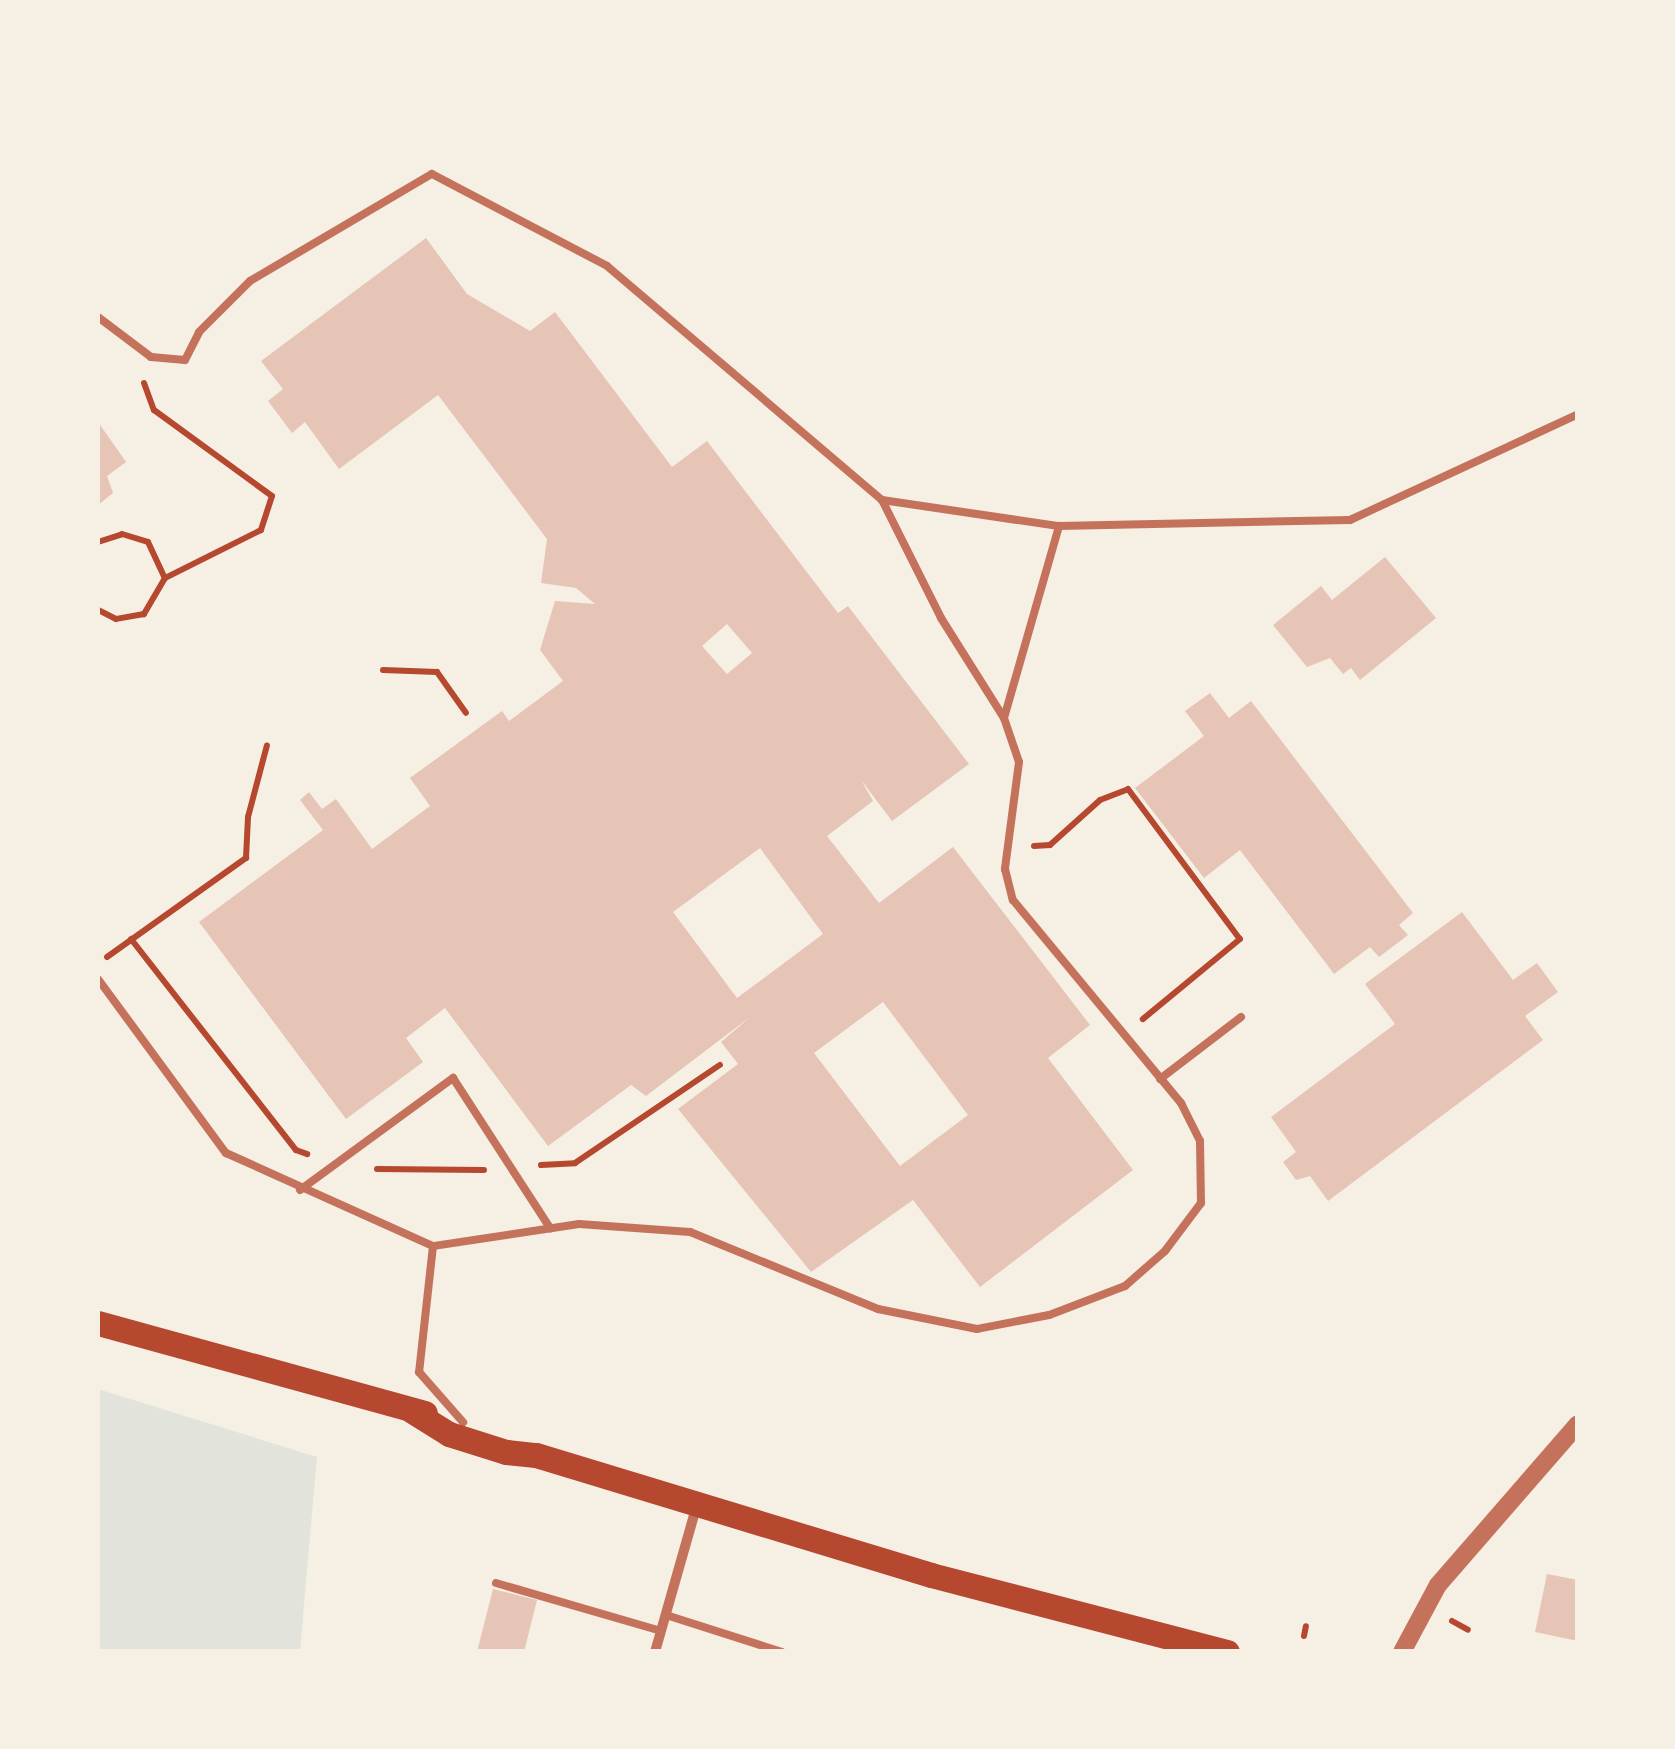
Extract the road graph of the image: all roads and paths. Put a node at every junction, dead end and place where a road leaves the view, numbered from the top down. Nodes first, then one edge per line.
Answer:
1 (98, 317) edge
2 (130, 341) junction
3 (1578, 414) edge
4 (882, 500) junction
5 (1060, 526) junction
6 (98, 542) edge
7 (166, 578) junction
8 (98, 610) edge
9 (383, 670) dead end
10 (466, 713) dead end
11 (1004, 718) junction
12 (268, 745) dead end
13 (1008, 847) junction
14 (98, 963) edge
15 (98, 979) edge
16 (1241, 1017) dead end
17 (1123, 1036) junction
18 (1160, 1079) junction
19 (300, 1190) junction
20 (550, 1228) junction
21 (433, 1246) junction
22 (98, 1323) edge
23 (412, 1411) junction
24 (463, 1422) junction
25 (1578, 1424) edge
26 (536, 1455) junction
27 (697, 1505) junction
28 (496, 1583) dead end
29 (666, 1615) junction
30 (1459, 1624) dead end
31 (1306, 1626) dead end
32 (661, 1630) junction
33 (1468, 1630) dead end
34 (1304, 1636) dead end
35 (655, 1652) edge
36 (782, 1652) edge
37 (1227, 1652) edge
38 (1402, 1652) edge

1 - 2 lane
2 - 4 lane
2 - 7 path
3 - 5 lane
4 - 5 lane
4 - 11 lane
5 - 11 lane
6 - 7 path
7 - 8 path
9 - 10 path
11 - 13 lane
12 - 14 path
13 - 17 lane
13 - 17 path
15 - 19 lane
16 - 18 lane
17 - 18 lane
18 - 20 lane
19 - 20 lane
19 - 21 lane
20 - 21 lane
21 - 24 lane
22 - 23 main road
23 - 24 main road
23 - 26 main road
24 - 26 main road
25 - 38 street
26 - 27 main road
27 - 29 street
27 - 37 main road
28 - 32 lane
29 - 32 street
29 - 36 lane
30 - 33 path
31 - 34 path
32 - 35 street

